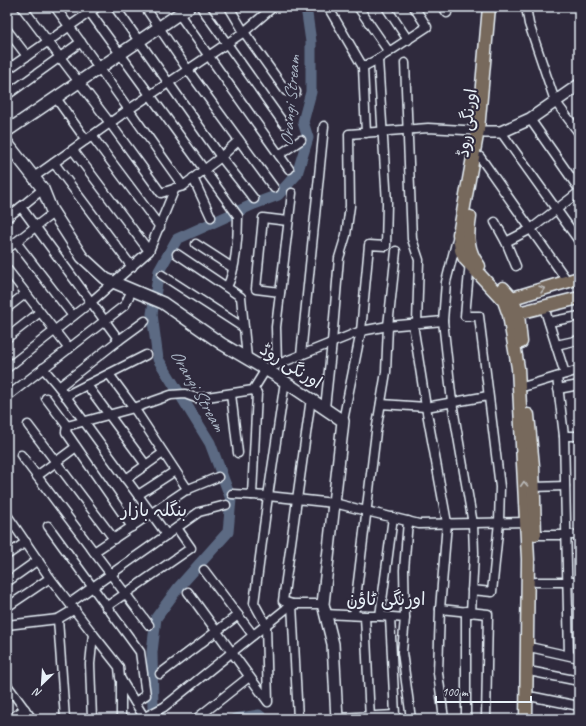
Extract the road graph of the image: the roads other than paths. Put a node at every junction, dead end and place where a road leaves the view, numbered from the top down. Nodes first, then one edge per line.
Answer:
1 (22, 7) edge
2 (55, 7) edge
3 (97, 7) edge
4 (115, 7) edge
5 (145, 7) edge
6 (189, 7) edge
7 (201, 7) edge
8 (229, 7) edge
9 (273, 7) edge
10 (328, 7) edge
11 (358, 7) edge
12 (386, 7) edge
13 (414, 7) edge
14 (488, 7) edge
15 (497, 7) edge
16 (526, 7) edge
17 (88, 9) edge
18 (179, 14) junction
19 (69, 26) junction
20 (159, 27) junction
21 (7, 30) edge
22 (244, 32) junction
23 (408, 40) junction
24 (47, 41) junction
25 (139, 41) junction
26 (81, 42) junction
27 (226, 44) junction
28 (389, 52) junction
29 (120, 54) junction
30 (27, 56) junction
31 (208, 57) junction
32 (60, 58) junction
33 (378, 59) junction
34 (405, 62) dead end
35 (8, 67) edge
36 (363, 67) junction
37 (100, 68) junction
38 (188, 70) junction
39 (79, 82) junction
40 (169, 83) junction
41 (579, 85) edge
42 (296, 92) dead end
43 (7, 95) edge
44 (150, 96) junction
45 (56, 98) junction
46 (555, 101) junction
47 (128, 110) junction
48 (530, 119) junction
49 (110, 123) junction
50 (284, 124) dead end
51 (324, 126) dead end
52 (408, 129) junction
53 (7, 131) edge
54 (382, 131) junction
55 (482, 131) junction
56 (366, 132) junction
57 (502, 132) junction
58 (579, 133) edge
59 (89, 138) junction
60 (239, 140) junction
61 (301, 140) dead end
62 (7, 143) edge
63 (72, 150) junction
64 (279, 155) junction
65 (221, 157) junction
66 (480, 157) junction
67 (54, 163) junction
68 (289, 169) dead end
69 (203, 170) junction
70 (34, 178) junction
71 (193, 178) junction
72 (179, 187) junction
73 (274, 188) dead end
74 (42, 189) junction
75 (579, 191) edge
76 (292, 193) dead end
77 (254, 199) dead end
78 (21, 206) junction
79 (556, 209) junction
80 (53, 213) junction
81 (211, 217) dead end
82 (7, 218) edge
83 (288, 221) junction
84 (495, 222) dead end
85 (35, 227) junction
86 (160, 227) junction
87 (531, 229) junction
88 (459, 234) junction
89 (579, 241) edge
90 (16, 242) junction
91 (506, 242) junction
92 (196, 244) dead end
93 (7, 249) edge
94 (396, 251) dead end
95 (471, 251) junction
96 (149, 252) junction
97 (177, 254) dead end
98 (470, 264) junction
99 (516, 266) dead end
100 (132, 267) junction
101 (233, 268) junction
102 (162, 274) dead end
103 (9, 275) edge
104 (573, 280) edge
105 (114, 283) junction
106 (227, 287) junction
107 (137, 292) junction
108 (280, 292) junction
109 (25, 294) junction
110 (579, 298) edge
111 (508, 299) junction
112 (91, 302) junction
113 (544, 307) junction
114 (7, 308) edge
115 (40, 312) junction
116 (513, 315) junction
117 (73, 316) junction
118 (579, 316) edge
119 (105, 320) junction
120 (145, 321) dead end
121 (443, 321) junction
122 (549, 322) junction
123 (415, 323) junction
124 (388, 326) junction
125 (244, 328) junction
126 (54, 330) junction
127 (361, 331) junction
128 (7, 338) edge
129 (119, 340) junction
130 (579, 340) edge
131 (332, 342) junction
132 (556, 346) junction
133 (69, 349) junction
134 (146, 355) dead end
135 (301, 355) junction
136 (247, 358) junction
137 (277, 365) junction
138 (7, 368) edge
139 (43, 368) junction
140 (266, 369) junction
141 (579, 370) edge
142 (109, 374) junction
143 (561, 376) junction
144 (285, 381) junction
145 (88, 384) junction
146 (579, 385) edge
147 (526, 386) junction
148 (59, 387) junction
149 (253, 390) junction
150 (558, 390) junction
151 (7, 393) edge
152 (231, 394) junction
153 (65, 396) junction
154 (488, 396) junction
155 (46, 398) dead end
156 (311, 398) junction
157 (452, 402) junction
158 (381, 404) junction
159 (426, 407) junction
160 (134, 408) junction
161 (326, 408) junction
162 (109, 414) junction
163 (83, 421) junction
164 (343, 421) junction
165 (28, 425) dead end
166 (67, 426) junction
167 (564, 436) junction
168 (579, 436) edge
169 (76, 447) junction
170 (163, 453) junction
171 (238, 453) dead end
172 (21, 455) dead end
173 (55, 462) junction
174 (146, 465) junction
175 (175, 471) junction
176 (36, 476) junction
177 (218, 477) dead end
178 (126, 479) junction
179 (565, 486) junction
180 (533, 487) junction
181 (188, 490) junction
182 (232, 494) dead end
183 (252, 495) junction
184 (138, 496) junction
185 (268, 496) junction
186 (297, 500) junction
187 (334, 503) junction
188 (226, 505) dead end
189 (367, 510) junction
190 (152, 514) junction
191 (7, 515) edge
192 (392, 517) junction
193 (408, 521) junction
194 (499, 522) junction
195 (526, 522) junction
196 (447, 524) junction
197 (473, 524) junction
198 (10, 525) edge
199 (48, 526) dead end
200 (132, 527) junction
201 (177, 528) junction
202 (167, 535) junction
203 (535, 535) junction
204 (566, 535) junction
205 (579, 536) edge
206 (114, 539) junction
207 (26, 542) junction
208 (94, 552) junction
209 (7, 555) edge
210 (38, 560) junction
211 (204, 570) dead end
212 (111, 574) junction
213 (50, 578) junction
214 (7, 582) edge
215 (536, 582) junction
216 (566, 582) junction
217 (579, 582) edge
218 (92, 588) junction
219 (472, 590) junction
220 (188, 592) dead end
221 (125, 593) junction
222 (292, 604) junction
223 (72, 606) junction
224 (7, 607) edge
225 (106, 607) junction
226 (324, 609) junction
227 (440, 609) junction
228 (469, 612) junction
229 (238, 615) junction
230 (354, 616) junction
231 (365, 616) junction
232 (380, 616) junction
233 (390, 617) junction
234 (405, 618) junction
235 (58, 619) junction
236 (149, 625) dead end
237 (266, 625) junction
238 (7, 626) edge
239 (216, 632) junction
240 (92, 634) junction
241 (253, 635) junction
242 (534, 648) junction
243 (231, 653) junction
244 (568, 655) junction
245 (579, 658) edge
246 (534, 672) junction
247 (160, 674) dead end
248 (249, 677) junction
249 (120, 678) junction
250 (579, 681) edge
251 (8, 689) edge
252 (534, 697) junction
253 (135, 702) junction
254 (579, 706) edge
255 (25, 709) junction
256 (395, 717) edge
257 (143, 718) edge
258 (337, 718) edge
259 (370, 718) edge
260 (10, 719) edge
261 (32, 719) edge
262 (65, 719) edge
263 (92, 719) edge
264 (121, 719) edge
265 (196, 719) edge
266 (298, 719) edge
267 (411, 719) edge
268 (444, 719) edge
269 (466, 719) edge
270 (486, 719) edge
271 (526, 719) edge
272 (534, 719) edge

1 - 24 street
2 - 19 street
3 - 17 street
4 - 25 street
5 - 20 street
6 - 18 street
7 - 27 street
8 - 22 street
9 - 22 street
10 - 36 street
11 - 28 street
12 - 23 street
13 - 23 street
14 - 55 main road
15 - 55 main road, اورنگی روڈ
16 - 46 street
17 - 19 street
17 - 29 street
18 - 20 street
18 - 31 street
19 - 24 street
19 - 26 street
20 - 25 street
20 - 38 street
21 - 30 street
22 - 27 street
22 - 42 street
23 - 28 street
24 - 30 street
24 - 32 street
25 - 29 street
25 - 40 street
26 - 32 street
26 - 37 street
27 - 31 street
27 - 50 street
28 - 33 street
29 - 37 street
29 - 44 street
30 - 35 street
31 - 38 street
31 - 64 street
32 - 39 street
32 - 43 street
33 - 36 street
33 - 54 street
34 - 52 street
36 - 56 street
37 - 39 street
37 - 47 street
38 - 40 street
38 - 60 street
39 - 45 street
39 - 49 street
40 - 44 street
40 - 65 street
41 - 46 street
44 - 47 street
44 - 69 street
45 - 53 street
45 - 59 street
46 - 48 street
46 - 58 street
47 - 49 street
47 - 72 street
48 - 57 street
48 - 75 street
49 - 59 street
49 - 72 street
51 - 135 street
52 - 54 street
52 - 55 street
52 - 123 street
54 - 56 street
54 - 127 street
55 - 57 street
55 - 66 main road, اورنگی روڈ
55 - 88 main road
56 - 131 street
57 - 79 street
59 - 63 street
59 - 86 street
60 - 65 street
60 - 73 street
61 - 64 street
62 - 70 street, اورنگی روڈ
63 - 67 street
63 - 96 street
64 - 68 street
65 - 69 street
65 - 77 street
66 - 87 street
66 - 95 main road, اورنگی روڈ
67 - 70 street
67 - 100 street
69 - 71 street
69 - 101 street
70 - 74 street, اورنگی روڈ
71 - 72 street
71 - 81 street
72 - 86 street
74 - 78 street
74 - 80 street, اورنگی روڈ
75 - 79 street
76 - 83 street
78 - 82 street
78 - 85 street
79 - 87 street
79 - 89 street
80 - 85 street
80 - 105 street, اورنگی روڈ
83 - 108 street
83 - 108 street
84 - 91 street
85 - 90 street
85 - 112 street
86 - 96 street
87 - 91 street
87 - 104 street
88 - 98 main road
88 - 121 street
90 - 93 street
90 - 117 street
91 - 99 street
92 - 101 street
94 - 124 street
95 - 98 street
95 - 111 main road, اورنگی روڈ
96 - 100 street
97 - 106 street
98 - 111 main road
98 - 154 street
100 - 105 street
101 - 106 street
102 - 125 street
103 - 109 street
111 -> 104 main road
105 - 107 street, اورنگی روڈ
105 - 112 street
106 - 125 street
107 - 119 street
107 - 136 street, اورنگی روڈ
108 - 137 street
109 - 114 street
109 - 115 street
110 - 113 main road
111 - 116 main road
112 - 117 street
112 - 119 street
113 - 116 main road
113 - 122 street
115 - 126 street
115 - 128 street
116 - 147 main road
195 -> 116 main road
117 - 126 street
118 - 122 street
119 - 129 street
119 - 133 street
120 - 129 street
121 - 123 street
121 - 157 street
122 - 132 street
123 - 124 street
123 - 159 street
124 - 127 street
124 - 158 street
125 - 136 street
126 - 133 street
126 - 138 street
127 - 131 street
127 - 164 street
129 - 148 street
130 - 132 street
131 - 135 street
131 - 161 street
132 - 143 street
133 - 139 street
134 - 142 street
135 - 137 street
136 - 140 street, اورنگی روڈ
137 - 140 street
139 - 148 street
139 - 151 street
140 - 144 street, اورنگی روڈ
140 - 149 street
141 - 143 street
142 - 145 street
142 - 160 street
143 - 147 street
143 - 150 street
144 - 156 street, اورنگی روڈ
144 - 185 street
145 - 153 street
145 - 162 street
146 - 150 street
147 - 180 main road
148 - 153 street
149 - 152 street
149 - 183 street
150 - 167 street
152 - 160 street
152 - 171 street
153 - 163 street
154 - 157 street
154 - 194 street
155 - 166 street
156 - 161 street, اورنگی روڈ
156 - 186 street
157 - 159 street
157 - 197 street
158 - 159 street
158 - 189 street
159 - 196 street
160 - 162 street
160 - 170 street
161 - 164 street, اورنگی روڈ
162 - 163 street
162 - 174 street
163 - 166 street
163 - 178 street
164 - 187 street
165 - 173 street
166 - 169 street
167 - 168 street
167 - 179 street
169 - 173 street
169 - 200 street
170 - 174 street
170 - 175 street
172 - 176 street
173 - 176 street
173 - 206 street
174 - 178 street
175 - 181 street
175 - 184 street
176 - 208 street
177 - 181 street
178 - 184 street
179 - 180 street
179 - 204 street
180 - 203 main road
181 - 190 street
182 - 183 street
183 - 185 street
184 - 190 street
185 - 186 street
185 - 237 street
186 - 187 street
186 - 222 street
187 - 189 street
187 - 226 street
188 - 201 street
189 - 192 street
189 - 230 street
190 - 200 street
190 - 202 street
191 - 198 street
192 - 193 street
192 - 232 street
193 - 196 street
193 - 234 street
194 - 195 street
194 - 197 street
194 - 219 street
195 - 271 main road
196 - 197 street
196 - 227 street
197 - 219 street
198 - 207 street
199 - 218 street
200 - 206 street
201 - 202 street
201 - 221 street
202 - 212 street
203 - 204 street
203 - 215 main road
204 - 205 street
204 - 216 street
206 - 208 street
207 - 209 street
207 - 210 street
208 - 212 street
210 - 213 street
210 - 214 street
211 - 229 street
212 - 218 street
212 - 221 street
213 - 223 street
213 - 224 street
215 - 216 street
215 - 242 main road
216 - 217 street
216 - 244 street
218 - 223 street
218 - 225 street
219 - 228 street
220 - 239 street
221 - 225 street
221 - 236 street
222 - 226 street
222 - 237 street
222 - 266 street
223 - 235 street
223 - 240 street
225 - 253 street
226 - 230 street
226 - 258 street
227 - 228 street
227 - 268 street
228 - 269 street
228 - 270 street
229 - 239 street
229 - 241 street
230 - 231 street
231 - 232 street
231 - 259 street
232 - 233 street
233 - 234 street
233 - 256 street
234 - 267 street
235 - 238 street
235 - 262 street
237 - 241 street
237 - 248 street
239 - 243 street
239 - 247 street
240 - 249 street
240 - 263 street
241 - 243 street
242 - 244 street
242 - 246 main road
243 - 248 street
243 - 257 street
244 - 245 street
246 - 250 street
246 - 252 main road
248 - 265 street
249 - 253 street
249 - 264 street
251 - 255 street
252 - 254 street
252 - 272 main road
253 - 257 street
255 - 260 street
255 - 261 street
256 - 259 street
258 - 259 street

